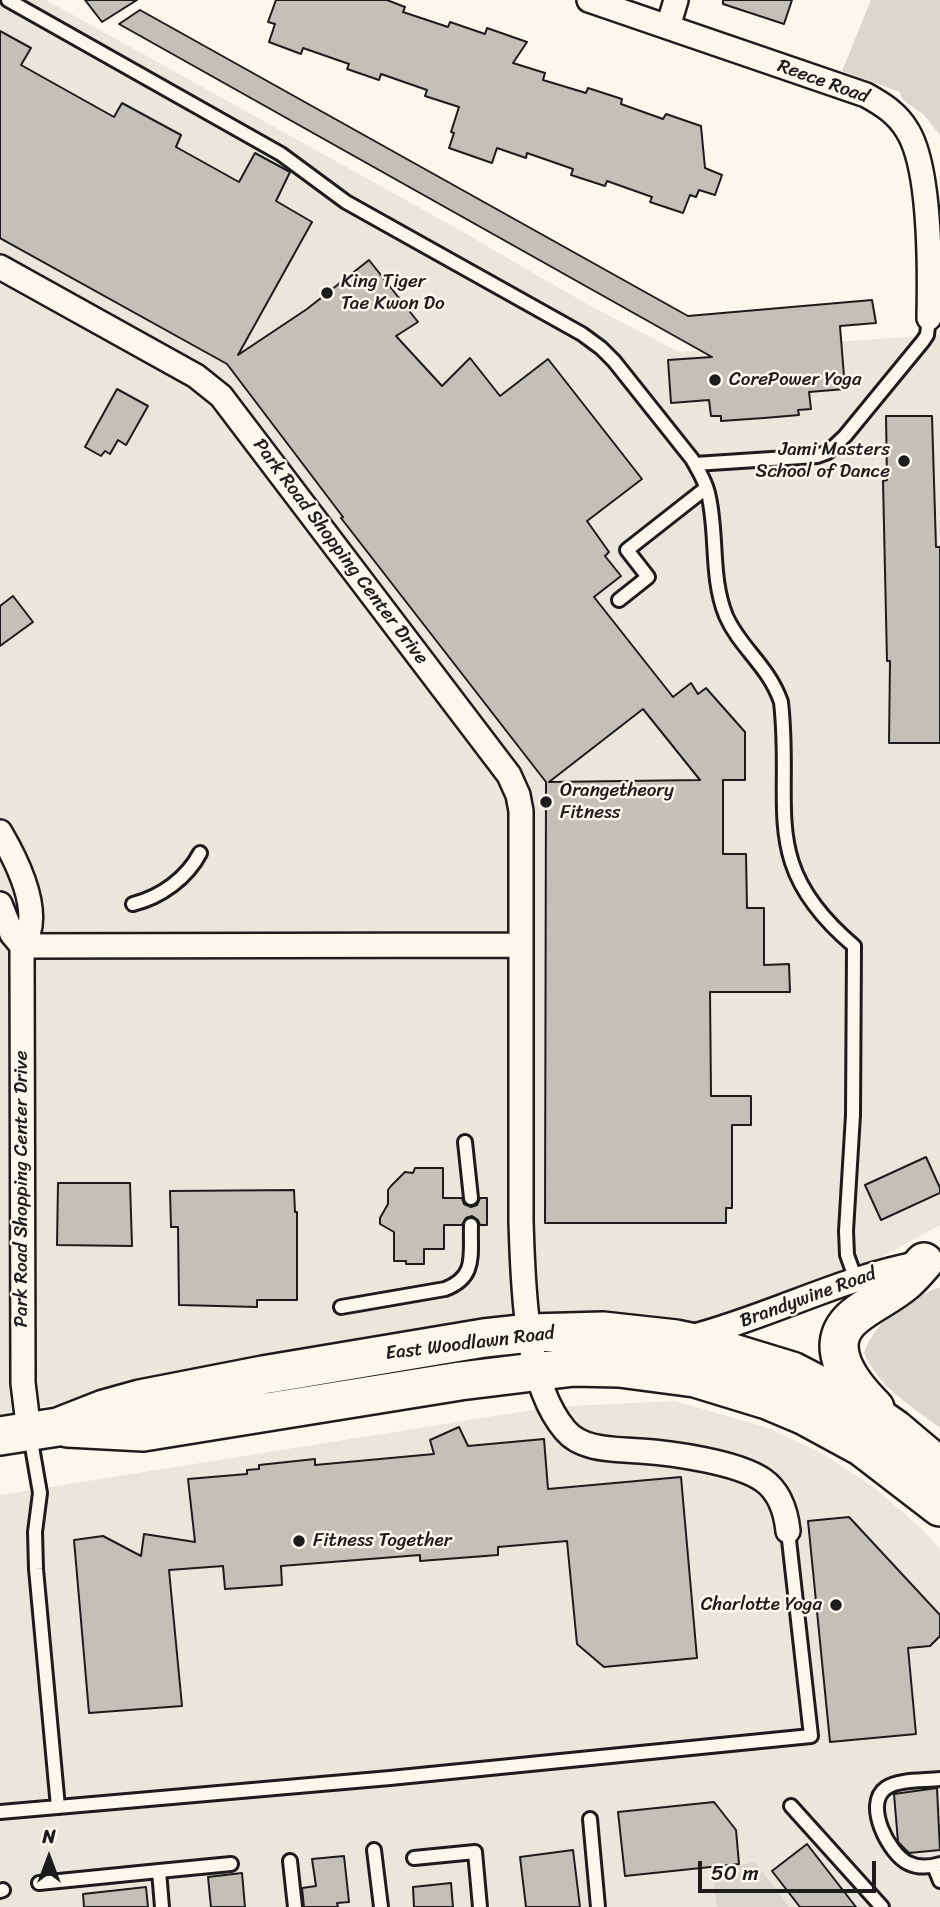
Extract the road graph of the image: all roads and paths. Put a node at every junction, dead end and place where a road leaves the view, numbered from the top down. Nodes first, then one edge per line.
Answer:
1 (8, 0) edge
2 (589, 0) edge
3 (676, 0) edge
4 (668, 27) junction
5 (0, 267) edge
6 (929, 318) joint
7 (695, 464) junction
8 (706, 488) junction
9 (620, 600) dead end
10 (0, 832) edge
11 (200, 852) dead end
12 (0, 904) edge
13 (133, 904) dead end
14 (521, 945) junction
15 (22, 946) junction
16 (465, 1142) dead end
17 (471, 1198) dead end
18 (471, 1225) dead end
19 (932, 1259) edge
20 (856, 1280) junction
21 (341, 1307) dead end
22 (530, 1333) junction
23 (676, 1339) junction
24 (537, 1371) junction
25 (895, 1429) junction
26 (29, 1432) edge
27 (940, 1467) edge
28 (940, 1507) edge
29 (788, 1531) joint
30 (940, 1779) edge
31 (790, 1806) dead end
32 (58, 1807) junction
33 (0, 1812) edge
34 (590, 1819) dead end
35 (374, 1850) dead end
36 (414, 1858) dead end
37 (290, 1861) dead end
38 (231, 1864) dead end
39 (937, 1865) edge
40 (159, 1871) junction
41 (940, 1881) edge
42 (39, 1883) dead end
43 (162, 1907) edge
44 (295, 1907) edge
45 (381, 1907) edge
46 (480, 1907) edge
47 (598, 1907) edge
48 (882, 1907) edge

1 - 7 lane
2 - 4 street, Reece Road
3 - 4 street
4 - 6 street, Reece Road
5 - 14 street, Park Road Shopping Center Drive
6 - 7 lane
7 - 8 lane
8 - 9 lane
8 - 20 lane
10 - 15 street, Park Road Shopping Center Drive
11 - 13 lane
12 - 15 street, Park Road Shopping Center Drive
14 - 15 street
14 - 22 street, Park Road Shopping Center Drive
15 - 26 street, Park Road Shopping Center Drive
16 - 17 lane
18 - 21 lane
19 - 20 street, Brandywine Road
19 - 25 main road
20 - 23 street, Brandywine Road
22 - 23 main road, East Woodlawn Road
22 - 24 street, Park Road Shopping Center Drive
22 - 26 main road, East Woodlawn Road
23 - 25 main road, East Woodlawn Road
24 - 26 main road, East Woodlawn Road
24 - 28 main road, East Woodlawn Road
24 - 29 street, Park Road Shopping Center Drive
25 - 27 main road, East Woodlawn Road
26 - 32 lane
29 - 32 lane
30 - 39 lane
31 - 48 lane
32 - 33 lane
34 - 47 lane
35 - 45 lane
36 - 46 lane
37 - 44 lane
38 - 40 lane
39 - 41 lane
40 - 42 lane
40 - 43 lane

